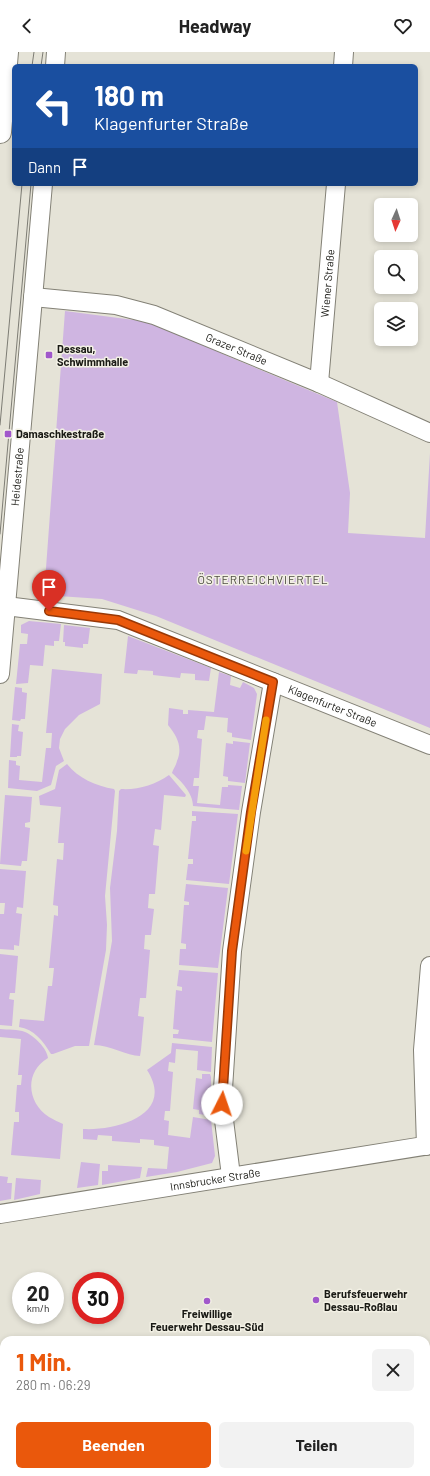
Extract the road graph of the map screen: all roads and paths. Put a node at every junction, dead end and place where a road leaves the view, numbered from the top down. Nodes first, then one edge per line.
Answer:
1 (7, 52) edge
2 (56, 52) edge
3 (344, 52) edge
4 (55, 64) edge
5 (343, 64) edge
6 (0, 132) edge
7 (43, 186) edge
8 (336, 186) edge
9 (33, 297) junction
10 (319, 383) junction
11 (430, 433) edge
12 (6, 606) junction
13 (0, 674) edge
14 (273, 682) junction
15 (430, 745) edge
16 (430, 966) edge
17 (428, 1146) edge
18 (231, 1176) junction
19 (0, 1214) edge

1 - 6 street
2 - 4 street
3 - 5 street
7 - 9 street, Heidestraße
8 - 10 street, Wiener Straße
9 - 10 street, Grazer Straße
9 - 12 street, Heidestraße
10 - 11 street, Grazer Straße
12 - 13 street, Heidestraße
12 - 14 street, Klagenfurter Straße
14 - 15 street, Klagenfurter Straße
14 - 18 street
16 - 17 street
17 - 18 street, Innsbrucker Straße
18 - 19 street, Innsbrucker Straße

